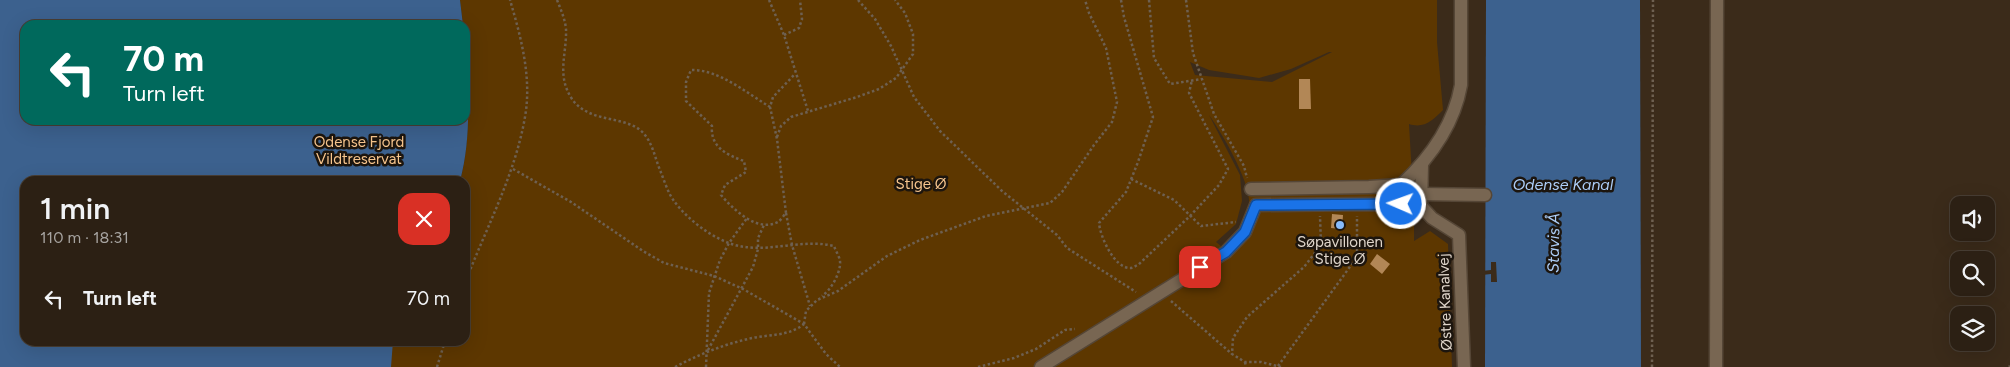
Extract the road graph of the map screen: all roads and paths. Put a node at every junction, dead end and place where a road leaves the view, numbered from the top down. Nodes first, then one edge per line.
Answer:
1 (510, 0) edge
2 (558, 0) edge
3 (769, 0) edge
4 (800, 0) edge
5 (858, 0) edge
6 (895, 0) edge
7 (1085, 0) edge
8 (1121, 0) edge
9 (1149, 0) edge
10 (1186, 0) edge
11 (1461, 0) edge
12 (1653, 0) edge
13 (1717, 0) edge
14 (784, 36) junction
15 (902, 71) junction
16 (796, 74) junction
17 (1202, 79) junction
18 (1192, 80) junction
19 (770, 106) junction
20 (808, 112) junction
21 (777, 139) junction
22 (1422, 165) junction
23 (512, 168) junction
24 (1132, 178) junction
25 (1401, 184) junction
26 (1251, 189) joint
27 (1485, 195) dead end
28 (1421, 200) junction
29 (1319, 204) junction
30 (1357, 204) junction
31 (1401, 204) junction
32 (1025, 209) junction
33 (786, 213) junction
34 (1190, 216) junction
35 (748, 218) junction
36 (1250, 220) junction
37 (764, 225) junction
38 (730, 243) junction
39 (792, 245) junction
40 (758, 249) junction
41 (470, 271) edge
42 (714, 276) junction
43 (742, 289) junction
44 (1161, 291) junction
45 (1148, 299) junction
46 (817, 300) junction
47 (810, 306) junction
48 (804, 324) junction
49 (1077, 330) dead end
50 (444, 346) edge
51 (706, 353) junction
52 (1232, 354) junction
53 (1245, 362) junction
54 (438, 367) edge
55 (675, 367) edge
56 (706, 367) edge
57 (840, 367) edge
58 (978, 367) edge
59 (1041, 367) edge
60 (1246, 367) edge
61 (1280, 367) edge
62 (1464, 367) edge
63 (1652, 367) edge
64 (1716, 367) edge

1 - 23 path
2 - 38 path
3 - 14 path
4 - 14 path
5 - 15 path
6 - 15 path
7 - 32 path
8 - 24 path
9 - 18 path
10 - 17 path
11 - 22 street
12 - 63 path
13 - 64 street
14 - 16 path
15 - 20 path
15 - 32 path
16 - 19 path
16 - 20 path
17 - 18 path
17 - 26 path
18 - 34 path
19 - 21 path
19 - 35 path
20 - 21 path
21 - 33 path
22 - 25 street
22 - 28 street
23 - 41 path
23 - 42 path
24 - 34 path
24 - 34 path
25 - 26 street
25 - 31 street
27 - 28 street
28 - 31 street
28 - 62 street, Østre Kanalvej
29 - 30 street
29 - 36 street
29 - 52 path
30 - 31 street
30 - 61 path
32 - 45 path
32 - 46 path
33 - 37 path
33 - 39 path
34 - 36 path
35 - 37 path
35 - 38 path
36 - 44 street
37 - 40 path
38 - 40 path
38 - 42 path
39 - 40 path
39 - 46 path
39 - 47 path
40 - 43 path
42 - 43 path
42 - 51 path
43 - 48 path
43 - 51 path
44 - 45 street
44 - 52 path
45 - 59 street
46 - 47 path
47 - 48 path
48 - 51 path
48 - 57 path
49 - 58 path
50 - 54 path
51 - 55 path
51 - 56 path
52 - 53 path
53 - 60 path
53 - 61 path

